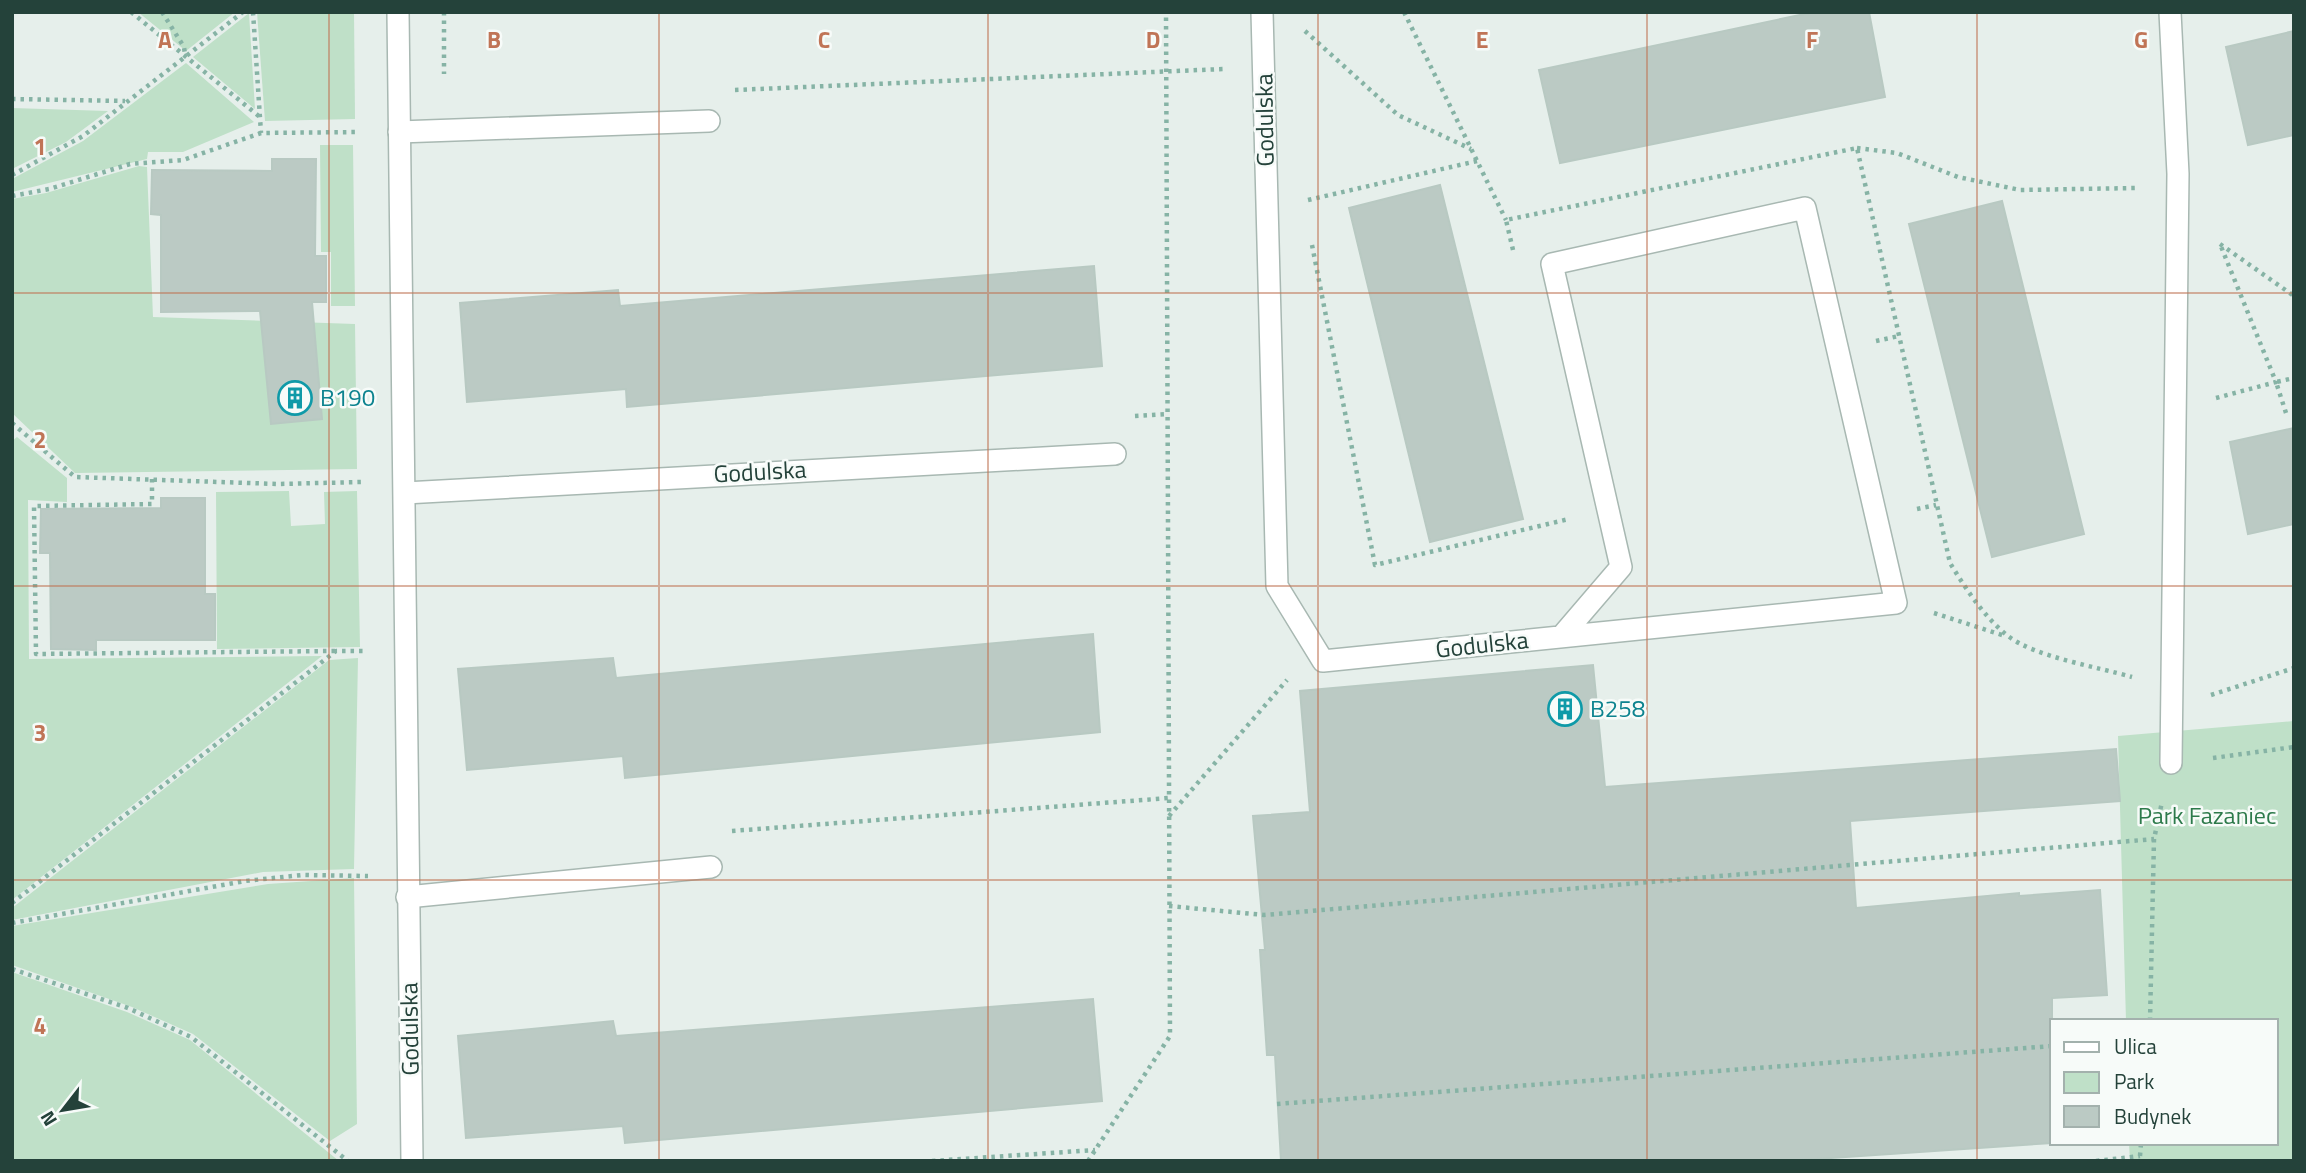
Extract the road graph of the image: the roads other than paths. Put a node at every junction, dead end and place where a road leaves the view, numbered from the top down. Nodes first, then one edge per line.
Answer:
1 (398, 12) edge
2 (1262, 12) edge
3 (2170, 12) edge
4 (709, 121) dead end
5 (399, 131) junction
6 (1115, 454) dead end
7 (405, 493) junction
8 (1561, 637) junction
9 (2171, 763) road end
10 (711, 867) dead end
11 (407, 886) junction
12 (412, 1161) edge

1 - 5 street, Godulska
2 - 8 street, Godulska
3 - 9 street
4 - 5 street
5 - 7 street, Godulska
6 - 7 street, Godulska
7 - 11 street, Godulska
8 - 8 street, Godulska
10 - 11 street
11 - 12 street, Godulska

